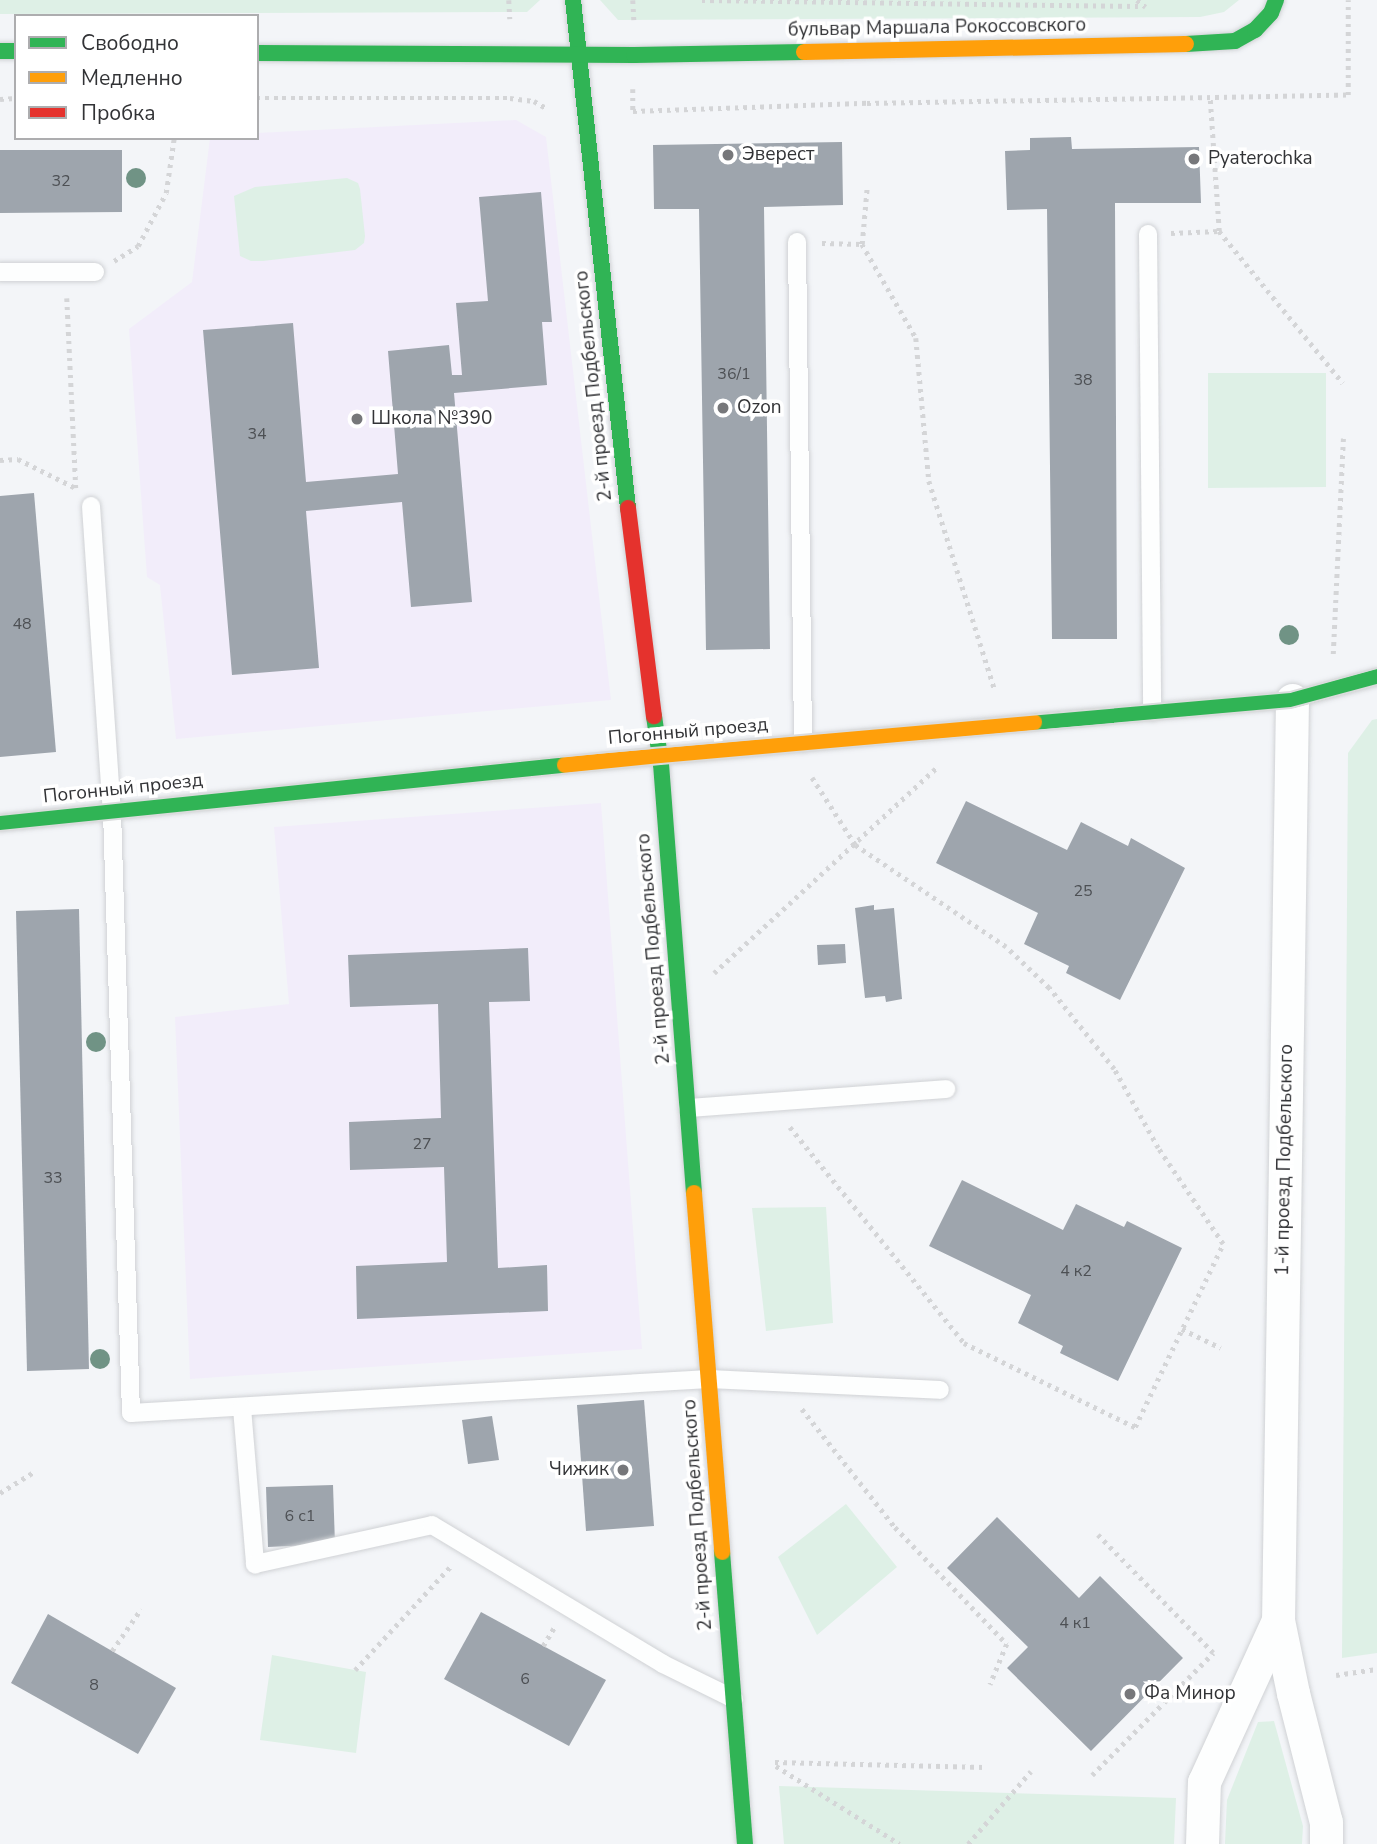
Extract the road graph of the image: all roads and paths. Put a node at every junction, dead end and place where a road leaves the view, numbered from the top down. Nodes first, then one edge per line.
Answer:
1 (500, 0) edge
2 (573, 0) edge
3 (633, 0) edge
4 (702, 0) edge
5 (717, 0) edge
6 (1137, 0) edge
7 (1276, 0) edge
8 (1348, 0) edge
9 (828, 1) edge
10 (509, 3) edge
11 (1146, 6) junction
12 (1158, 7) dead end
13 (510, 19) dead end
14 (634, 22) dead end
15 (259, 53) edge
16 (579, 54) junction
17 (259, 98) edge
18 (1210, 98) junction
19 (633, 111) dead end
20 (554, 112) dead end
21 (174, 140) edge
22 (867, 187) dead end
23 (1219, 231) junction
24 (1149, 234) joint
25 (797, 242) joint
26 (862, 244) junction
27 (0, 272) edge
28 (66, 272) junction
29 (95, 272) joint
30 (1343, 383) dead end
31 (1343, 438) dead end
32 (0, 460) edge
33 (75, 487) junction
34 (91, 506) joint
35 (1377, 677) edge
36 (1332, 688) junction
37 (997, 690) dead end
38 (1292, 700) junction
39 (1152, 712) junction
40 (803, 743) junction
41 (660, 755) junction
42 (940, 764) dead end
43 (806, 770) dead end
44 (113, 812) junction
45 (0, 823) edge
46 (855, 845) junction
47 (705, 982) dead end
48 (946, 1089) dead end
49 (769, 1101) junction
50 (688, 1108) junction
51 (1182, 1329) junction
52 (1221, 1348) dead end
53 (709, 1379) junction
54 (780, 1383) junction
55 (940, 1390) dead end
56 (242, 1408) junction
57 (33, 1472) dead end
58 (0, 1493) edge
59 (1098, 1535) dead end
60 (469, 1547) junction
61 (141, 1609) dead end
62 (1278, 1620) junction
63 (112, 1651) dead end
64 (1377, 1669) edge
65 (355, 1670) dead end
66 (1336, 1675) dead end
67 (990, 1685) dead end
68 (1293, 1693) junction
69 (1241, 1695) junction
70 (734, 1699) junction
71 (984, 1768) dead end
72 (1031, 1771) dead end
73 (1092, 1775) dead end
74 (745, 1844) edge
75 (900, 1844) edge
76 (968, 1844) edge
77 (1202, 1844) edge
78 (1326, 1844) edge

1 - 10 path
2 - 16 street
3 - 14 path
4 - 5 path
5 - 9 path
6 - 11 path
7 - 16 street, бульвар Маршала Рокоссовского
8 - 18 path
9 - 11 path
10 - 13 path
11 - 12 path
15 - 16 street, бульвар Маршала Рокоссовского
16 - 41 street, 2-й проезд Подбельского
17 - 20 path
18 - 19 path
18 - 23 path
21 - 29 path
22 - 26 path
23 - 24 path
23 - 30 path
24 - 39 lane
25 - 26 path
25 - 40 lane
26 - 37 path
27 - 28 lane
28 - 29 lane
28 - 33 path
31 - 36 path
32 - 33 path
33 - 34 path
34 - 44 lane
35 - 36 street, Погонный проезд
36 - 38 street, Погонный проезд
38 - 39 street, Погонный проезд
38 - 62 street, 1-й проезд Подбельского
39 - 40 street, Погонный проезд
40 - 41 street, Погонный проезд
41 - 44 street, Погонный проезд
41 - 50 street, 2-й проезд Подбельского
42 - 46 path
43 - 46 path
44 - 45 street, Погонный проезд
44 - 56 lane
46 - 47 path
46 - 51 path
48 - 49 lane
49 - 50 lane
49 - 51 path
50 - 53 street, 2-й проезд Подбельского
51 - 52 path
53 - 54 lane
53 - 56 lane
53 - 70 street, 2-й проезд Подбельского
54 - 55 lane
54 - 67 path
56 - 60 lane
57 - 58 path
59 - 73 path
60 - 65 path
60 - 70 lane
61 - 63 path
62 - 68 street, 1-й проезд Подбельского
62 - 69 street, 1-й проезд Подбельского
64 - 66 path
68 - 69 street
68 - 78 street, 1-й проезд Подбельского
69 - 77 street, 1-й проезд Подбельского
70 - 74 street, 2-й проезд Подбельского
71 - 75 path
72 - 76 path

